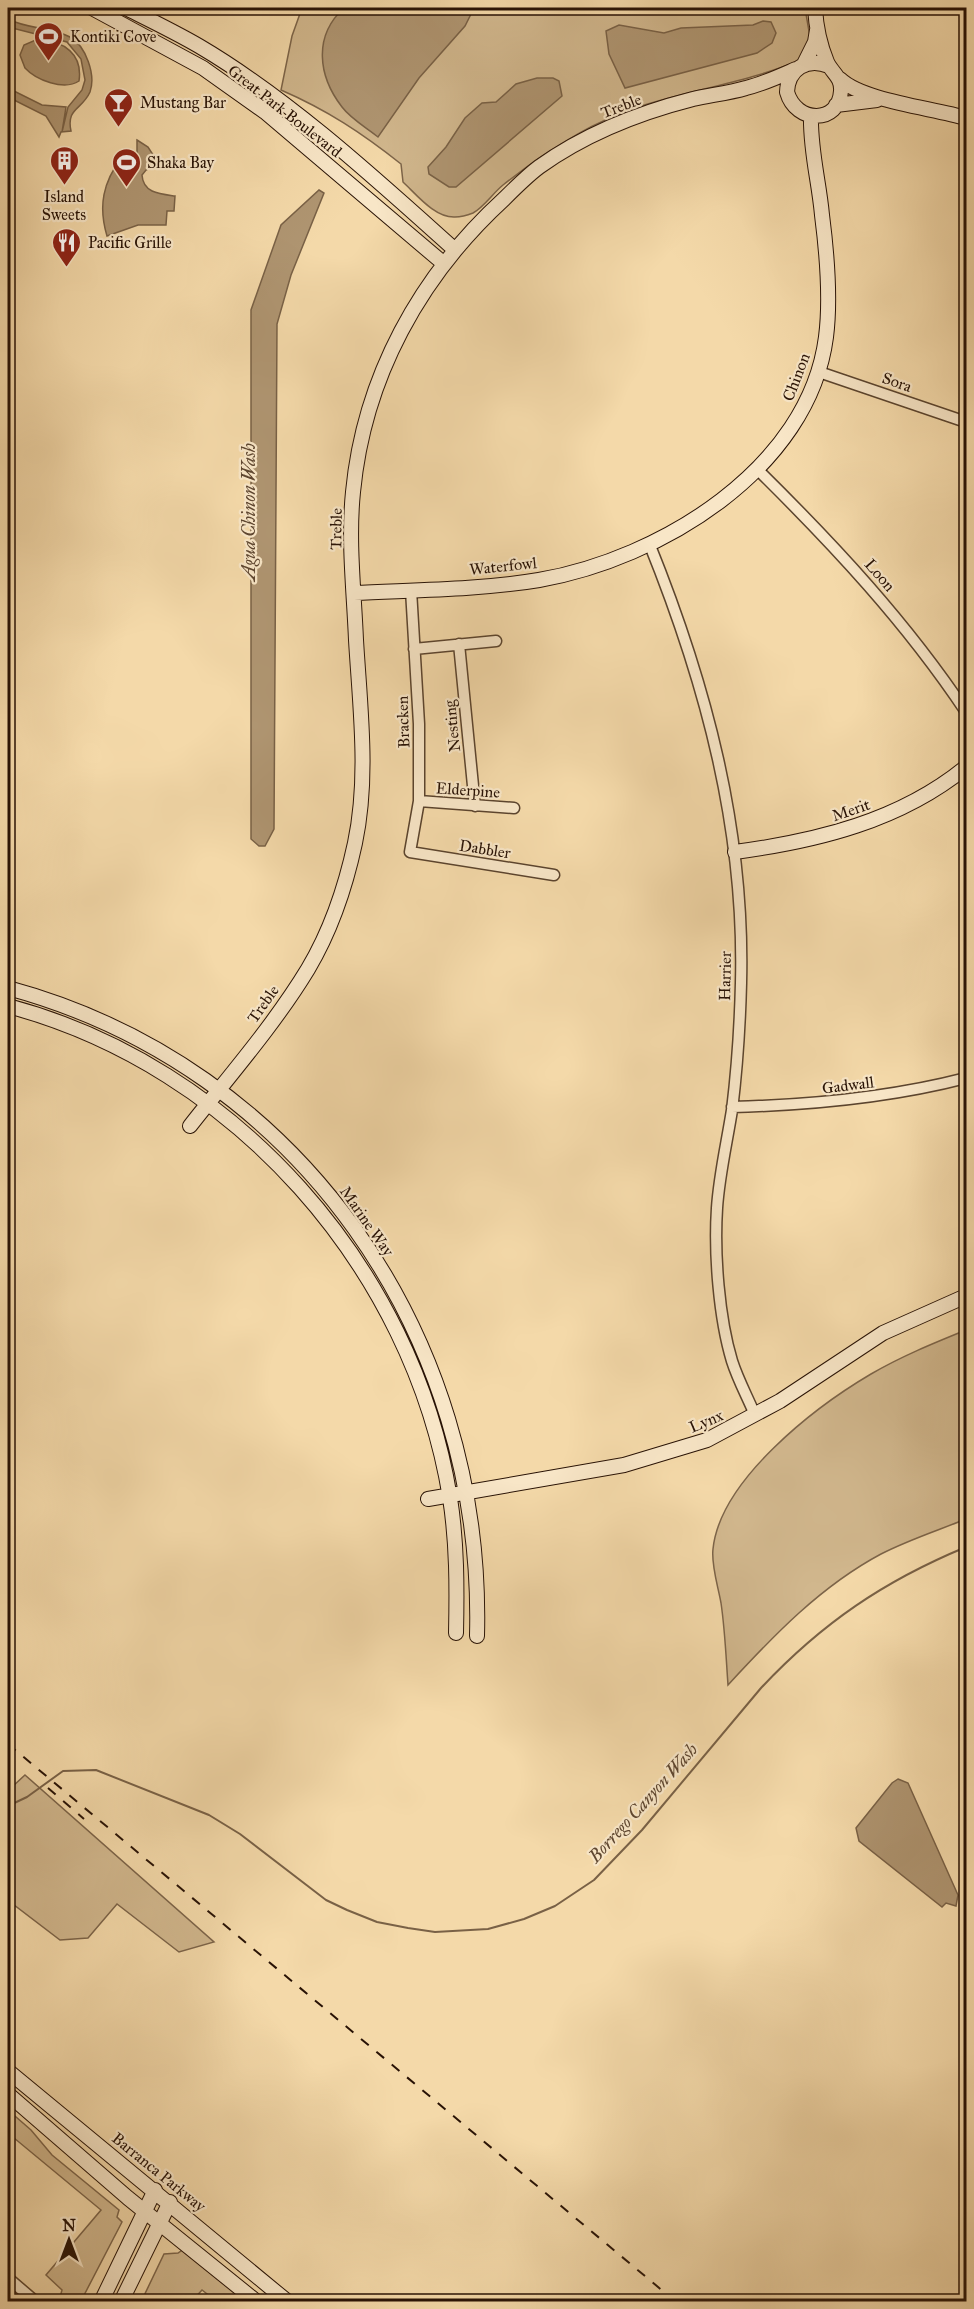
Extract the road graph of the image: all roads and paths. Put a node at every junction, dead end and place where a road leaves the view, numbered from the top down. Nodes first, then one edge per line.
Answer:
1 (92, 8) edge
2 (126, 8) edge
3 (815, 8) edge
4 (817, 27) junction
5 (800, 66) junction
6 (829, 66) junction
7 (840, 79) junction
8 (746, 88) junction
9 (787, 92) junction
10 (882, 99) junction
11 (836, 105) junction
12 (811, 116) junction
13 (966, 118) edge
14 (454, 249) junction
15 (443, 263) junction
16 (819, 372) junction
17 (966, 422) edge
18 (757, 469) junction
19 (650, 543) junction
20 (411, 590) junction
21 (354, 593) junction
22 (496, 640) dead end
23 (459, 644) junction
24 (414, 649) junction
25 (966, 712) edge
26 (966, 767) edge
27 (419, 801) junction
28 (475, 806) junction
29 (514, 808) dead end
30 (410, 852) joint
31 (735, 852) junction
32 (554, 875) dead end
33 (8, 988) edge
34 (8, 1006) edge
35 (966, 1078) edge
36 (218, 1090) junction
37 (207, 1104) junction
38 (732, 1107) junction
39 (190, 1126) dead end
40 (966, 1296) edge
41 (755, 1415) junction
42 (467, 1492) junction
43 (449, 1495) junction
44 (428, 1499) dead end
45 (456, 1633) dead end
46 (477, 1635) dead end
47 (8, 2070) edge
48 (8, 2094) edge
49 (155, 2190) junction
50 (170, 2202) junction
51 (144, 2211) junction
52 (160, 2222) junction
53 (8, 2266) edge
54 (9, 2279) edge
55 (36, 2301) edge
56 (101, 2301) edge
57 (121, 2301) edge
58 (257, 2301) edge
59 (288, 2301) edge

1 - 15 street, Great Park Boulevard
2 - 14 street, Great Park Boulevard
3 - 4 street
4 - 5 street
4 - 6 street
5 - 6 street
5 - 8 street, Treble
5 - 9 street
6 - 7 street
7 - 10 street
7 - 11 street
8 - 9 street, Treble
8 - 14 street, Treble
9 - 12 street
10 - 11 street
10 - 13 street
11 - 12 street
12 - 16 street, Chinon
14 - 15 street, Treble
15 - 21 street, Treble
16 - 17 street, Sora
16 - 18 street, Chinon
18 - 19 street, Chinon
18 - 25 street, Loon
19 - 20 street, Waterfowl
19 - 31 street, Harrier
20 - 21 street, Waterfowl
20 - 24 street, Bracken
21 - 36 street, Treble
22 - 23 street
23 - 24 street
23 - 28 street, Nesting
24 - 27 street, Bracken
26 - 31 street, Merit
27 - 28 street, Elderpine
27 - 30 street, Bracken
28 - 29 street, Elderpine
30 - 32 street, Dabbler
31 - 38 street, Harrier
33 - 36 street, Marine Way
34 - 37 street, Marine Way
35 - 38 street, Gadwall
36 - 37 street, Treble
36 - 42 street, Marine Way
37 - 39 street, Treble
37 - 43 street, Marine Way
38 - 41 street, Harrier
40 - 41 street, Lynx
41 - 42 street, Lynx
42 - 43 street, Lynx
42 - 46 street, Marine Way
43 - 44 street, Lynx
43 - 45 street, Marine Way
47 - 49 street, Barranca Parkway
48 - 51 street
49 - 50 street, Barranca Parkway
49 - 51 street
50 - 52 street
50 - 59 street, Barranca Parkway
51 - 52 street
51 - 56 street
52 - 57 street
52 - 58 street
53 - 54 street
54 - 55 street

